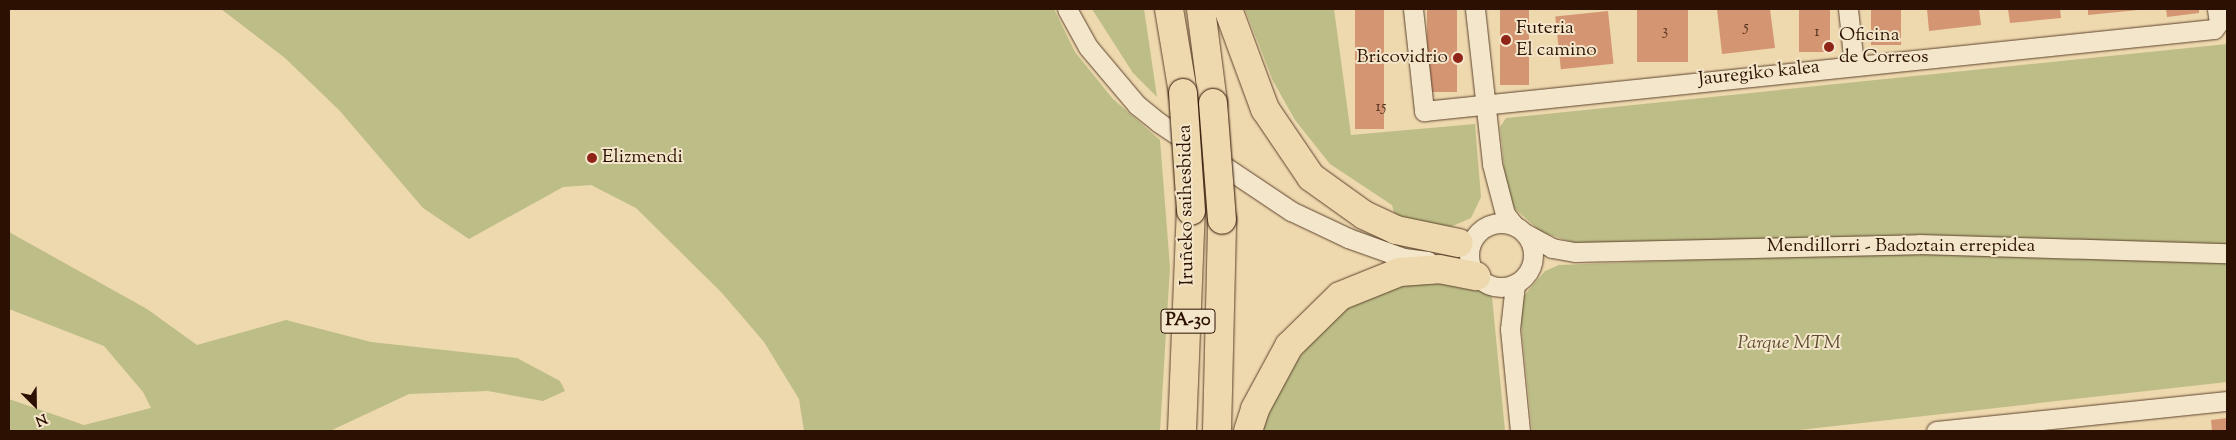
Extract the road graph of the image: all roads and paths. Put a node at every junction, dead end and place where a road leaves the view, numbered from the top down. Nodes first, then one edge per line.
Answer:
1 (1067, 9) edge
2 (1165, 9) edge
3 (1169, 9) edge
4 (1201, 9) edge
5 (1214, 9) edge
6 (1228, 9) edge
7 (1413, 9) edge
8 (1475, 9) edge
9 (1848, 9) edge
10 (2218, 9) edge
11 (1176, 49) junction
12 (1854, 65) junction
13 (1211, 67) junction
14 (1484, 104) junction
15 (1492, 164) junction
16 (1486, 226) junction
17 (1520, 230) junction
18 (1575, 252) junction
19 (2227, 253) edge
20 (1471, 262) junction
21 (1533, 263) junction
22 (1515, 284) junction
23 (1510, 329) junction
24 (2227, 401) edge
25 (1182, 431) edge
26 (1217, 431) edge
27 (1248, 431) edge
28 (1520, 431) edge
29 (1936, 431) edge

1 - 20 street
2 - 11 highway
3 - 11 highway, Iruñeko saihesbidea / PA-30
4 - 13 highway, Iruñeko saihesbidea / PA-30
5 - 13 highway
6 - 20 highway
7 - 14 street, Jauregiko kalea
8 - 14 street
9 - 12 street
10 - 12 street, Jauregiko kalea
11 - 25 highway, Iruñeko saihesbidea / PA-30, bridge
12 - 14 street, Jauregiko kalea
13 - 26 highway, Iruñeko saihesbidea / PA-30, bridge
14 - 15 street
15 - 16 street
15 - 17 street
16 - 17 street
16 - 20 street
17 - 18 street, Mendillorri - Badoztain errepidea
17 - 21 street
18 - 19 street, Mendillorri - Badoztain errepidea
18 - 21 street, Mendillorri - Badoztain errepidea
20 - 22 street
20 - 23 street
20 - 27 highway
21 - 22 street
22 - 23 street
23 - 28 street
24 - 29 street

